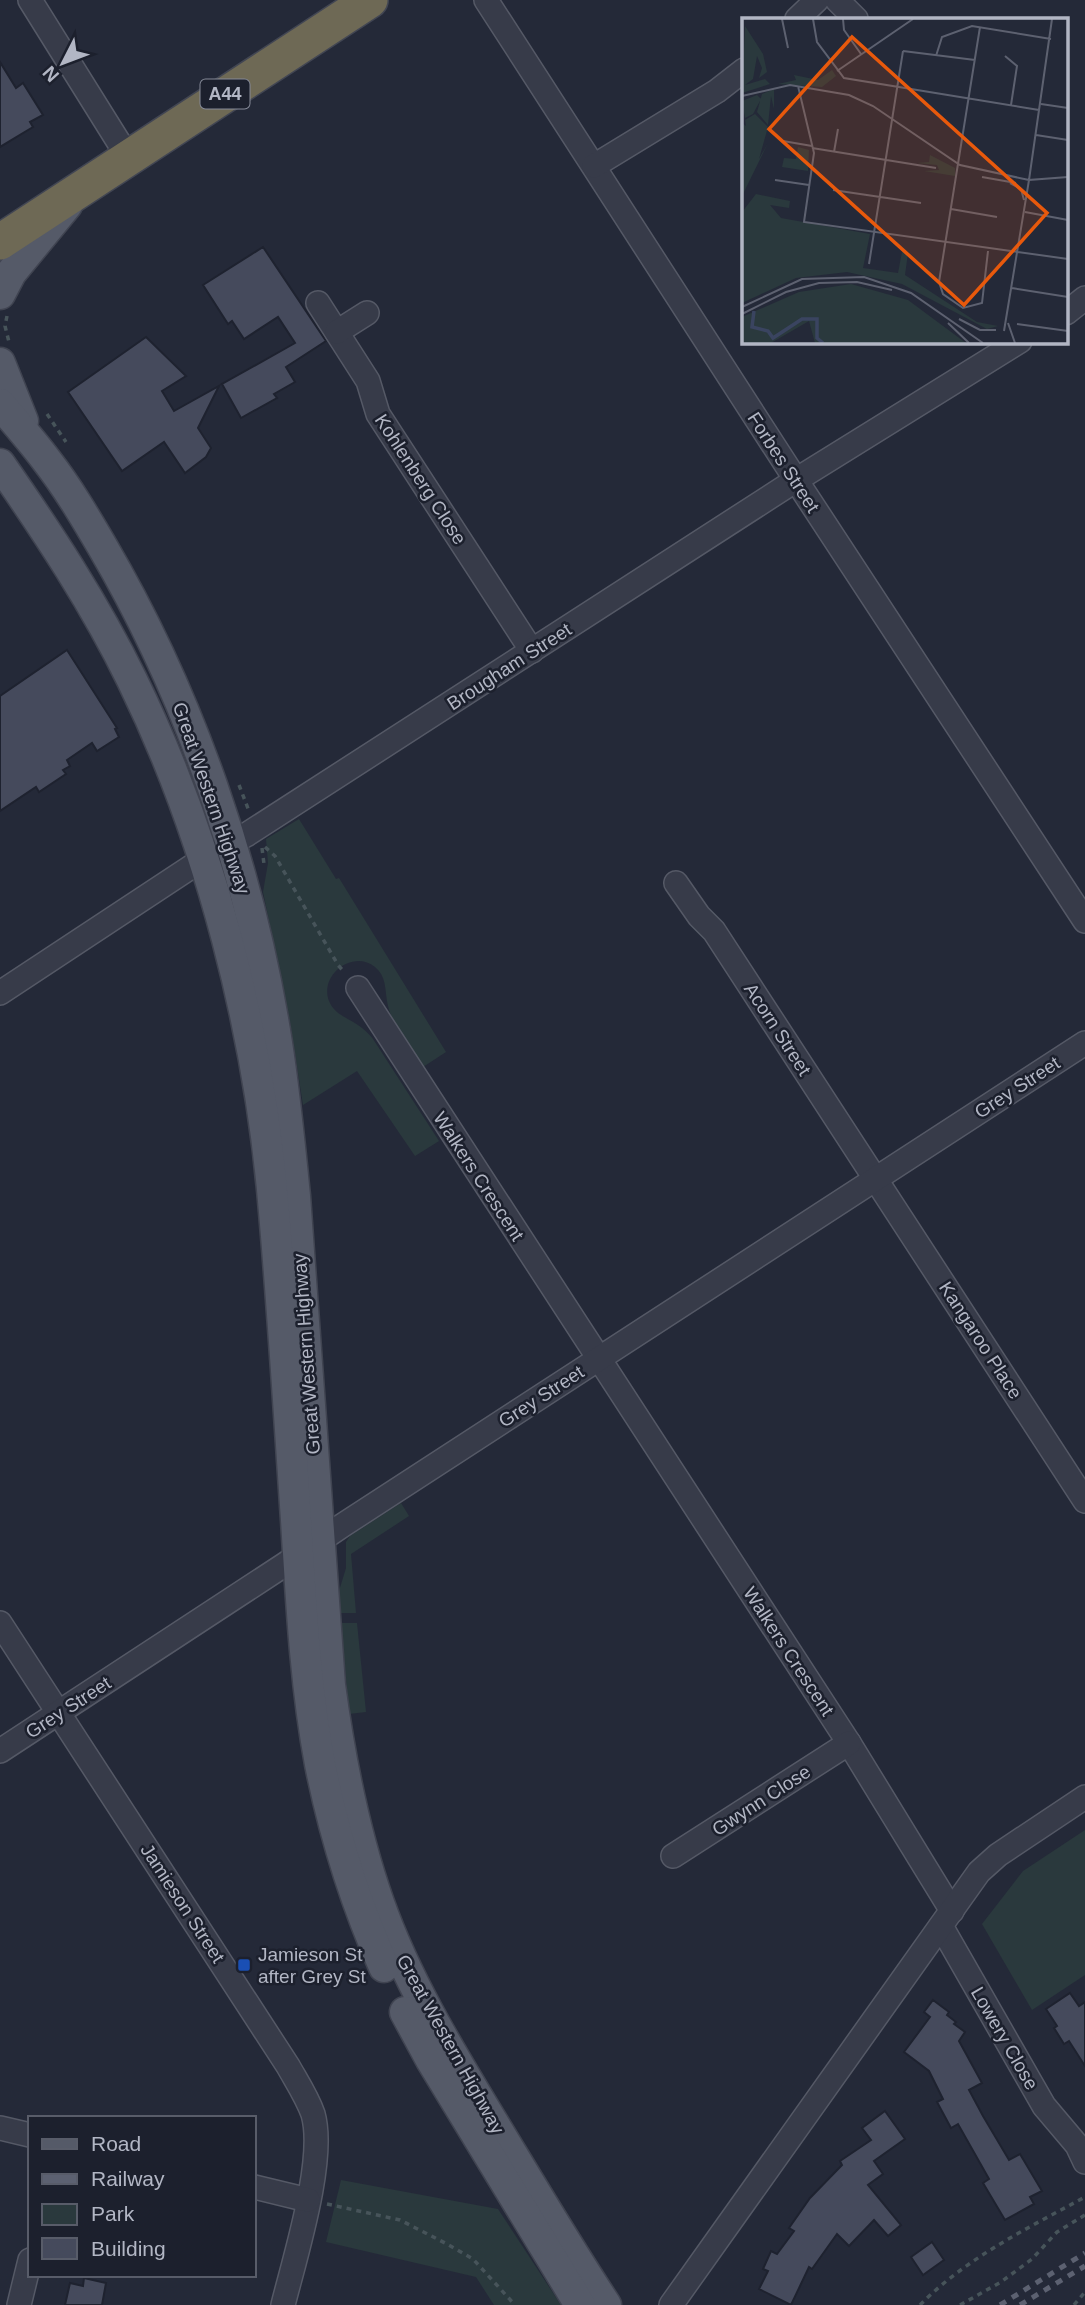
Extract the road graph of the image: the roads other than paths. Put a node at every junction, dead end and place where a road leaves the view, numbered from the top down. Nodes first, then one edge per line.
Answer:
1 (30, 0) edge
2 (370, 0) edge
3 (486, 0) edge
4 (817, 0) edge
5 (837, 0) edge
6 (798, 18) edge
7 (855, 18) edge
8 (742, 72) edge
9 (128, 157) junction
10 (594, 166) junction
11 (80, 188) junction
12 (0, 242) edge
13 (0, 294) edge
14 (1085, 298) edge
15 (318, 303) dead end
16 (1068, 311) edge
17 (367, 313) dead end
18 (337, 332) junction
19 (1017, 343) edge
20 (0, 363) edge
21 (0, 404) edge
22 (30, 440) junction
23 (0, 464) edge
24 (796, 480) junction
25 (532, 651) junction
26 (231, 844) junction
27 (203, 859) junction
28 (676, 883) dead end
29 (1085, 921) edge
30 (358, 988) road end
31 (0, 993) edge
32 (1085, 1043) edge
33 (876, 1178) junction
34 (598, 1359) junction
35 (1085, 1501) edge
36 (309, 1548) junction
37 (0, 1623) edge
38 (58, 1713) junction
39 (849, 1743) junction
40 (0, 1751) edge
41 (1085, 1797) edge
42 (673, 1856) dead end
43 (946, 1918) junction
44 (0, 2128) edge
45 (28, 2135) edge
46 (1081, 2153) edge
47 (256, 2187) edge
48 (308, 2200) junction
49 (28, 2268) edge
50 (19, 2305) edge
51 (283, 2305) edge
52 (580, 2305) edge
53 (606, 2305) edge
54 (672, 2305) edge

1 - 9 street
2 - 9 highway, A44
3 - 10 street, Forbes Street
4 - 6 street
5 - 7 street
8 - 10 street
9 - 11 highway, A44
10 - 24 street, Forbes Street
11 - 12 highway, A44
11 - 13 main road
14 - 16 street
15 - 18 street, Kohlenberg Close
17 - 18 street
18 - 25 street, Kohlenberg Close
19 - 24 street, Brougham Street
20 - 22 main road
21 - 22 main road, Great Western Highway
22 - 26 main road, Great Western Highway
23 - 27 main road, Great Western Highway
24 - 25 street, Brougham Street
24 - 29 street, Forbes Street
25 - 26 street, Brougham Street
26 - 27 street, Brougham Street
26 - 36 main road, Great Western Highway
27 - 31 street, Brougham Street
27 - 36 main road, Great Western Highway
28 - 33 street, Acorn Street
30 - 34 street, Walkers Crescent
32 - 33 street, Grey Street
33 - 34 street, Grey Street
33 - 35 street, Kangaroo Place
34 - 36 street, Grey Street
34 - 39 street, Walkers Crescent
36 - 38 street, Grey Street
36 - 52 main road, Great Western Highway
36 - 53 main road, Great Western Highway
37 - 38 street, Jamieson Street
38 - 40 street, Grey Street
38 - 48 street, Jamieson Street
39 - 42 street, Gwynn Close
39 - 43 street, Walkers Crescent
41 - 43 street
43 - 46 street, Lowery Close
43 - 54 street
44 - 45 street
47 - 48 street
48 - 51 street, Jamieson Street
49 - 50 street

